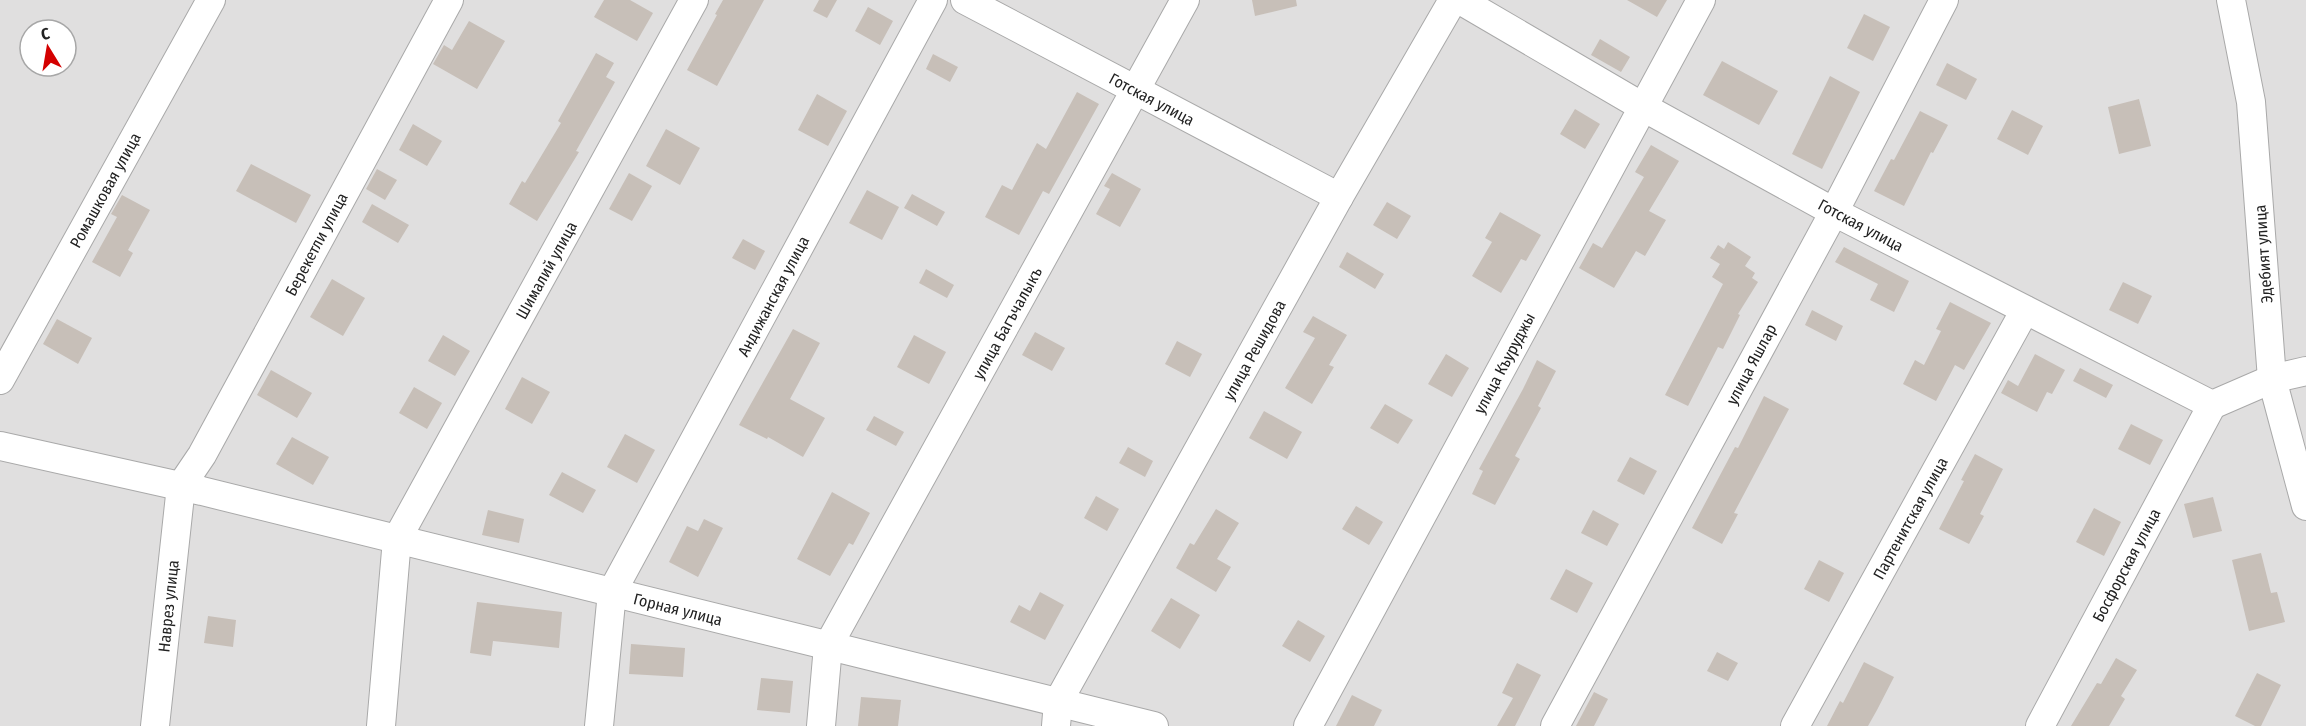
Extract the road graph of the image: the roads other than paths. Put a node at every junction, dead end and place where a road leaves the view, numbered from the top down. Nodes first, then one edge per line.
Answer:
1 (211, 0) edge
2 (449, 0) edge
3 (694, 0) edge
4 (933, 0) edge
5 (965, 0) edge
6 (1185, 0) edge
7 (1453, 0) edge
8 (1460, 0) edge
9 (1701, 0) edge
10 (1944, 0) edge
11 (2231, 0) edge
12 (1136, 91) junction
13 (1643, 107) junction
14 (1339, 197) junction
15 (1834, 212) junction
16 (2025, 310) junction
17 (2306, 371) edge
18 (0, 380) edge
19 (2272, 380) junction
20 (2212, 405) junction
21 (0, 446) edge
22 (191, 489) junction
23 (2306, 506) edge
24 (397, 539) junction
25 (612, 592) junction
26 (828, 646) junction
27 (1057, 714) edge
28 (155, 726) edge
29 (381, 726) edge
30 (599, 726) edge
31 (821, 726) edge
32 (1154, 726) edge
33 (1308, 726) edge
34 (1555, 726) edge
35 (1795, 726) edge
36 (2040, 726) edge

1 - 18 street, Ромашковая улица
2 - 22 street, Берекетли улица
3 - 24 street, Шималий улица
4 - 25 street, Андижанская улица
5 - 12 street, Готская улица
6 - 12 street, улица Багъчалыкъ
7 - 14 street, улица Решидова
8 - 13 street, Готская улица
9 - 13 street, улица Къуруджы
10 - 15 street, улица Яшлар
11 - 19 street, Эдебият улица
12 - 14 street, Готская улица
12 - 26 street, улица Багъчалыкъ
13 - 15 street, Готская улица
13 - 33 street, улица Къуруджы
14 - 27 street, улица Решидова
15 - 16 street, Готская улица
15 - 34 street, улица Яшлар
16 - 20 street, Готская улица
16 - 35 street, Партенитская улица
17 - 19 street
19 - 20 street
19 - 23 street, Эдебият улица
20 - 36 street, Босфорская улица
21 - 22 street, Горная улица
22 - 24 street, Горная улица
22 - 28 street, Наврез улица
24 - 25 street, Горная улица
24 - 29 street
25 - 26 street, Горная улица
25 - 30 street
26 - 27 street, Горная улица
26 - 31 street
27 - 32 street, Горная улица

